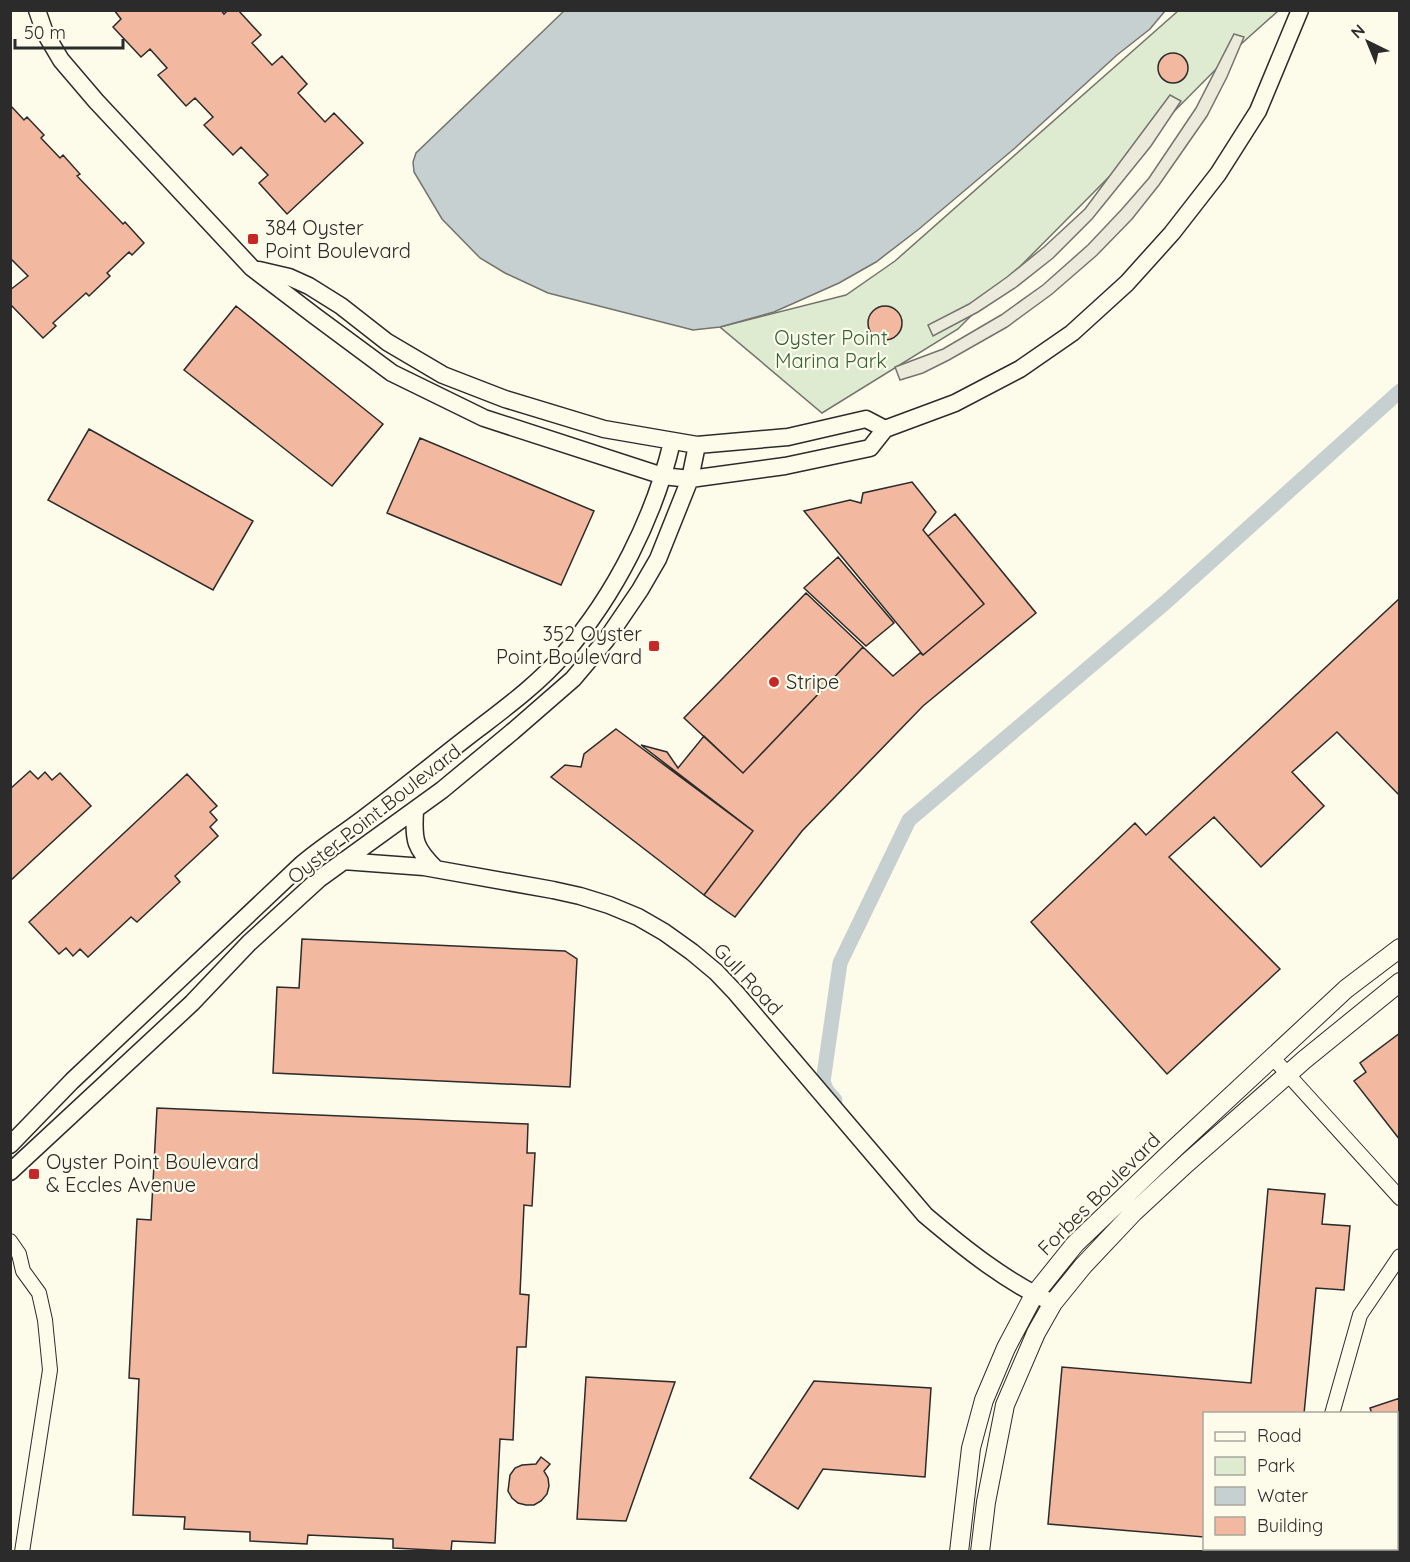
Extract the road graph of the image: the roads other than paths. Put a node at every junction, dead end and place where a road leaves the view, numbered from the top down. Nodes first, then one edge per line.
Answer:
1 (38, 10) edge
2 (1300, 10) edge
3 (252, 268) junction
4 (435, 370) junction
5 (425, 389) junction
6 (885, 429) junction
7 (672, 442) junction
8 (697, 445) junction
9 (663, 476) junction
10 (690, 479) junction
11 (415, 811) junction
12 (323, 847) junction
13 (344, 861) junction
14 (436, 869) junction
15 (1400, 948) edge
16 (1400, 982) edge
17 (1273, 1059) junction
18 (1287, 1075) junction
19 (10, 1145) edge
20 (10, 1172) edge
21 (1400, 1198) edge
22 (10, 1241) edge
23 (1400, 1256) edge
24 (17, 1269) edge
25 (1034, 1295) junction
26 (1053, 1303) junction
27 (1332, 1412) edge
28 (22, 1551) edge
29 (959, 1551) edge
30 (980, 1551) edge

1 - 3 street
2 - 6 street
3 - 4 street
3 - 5 street
4 - 5 street
4 - 7 street
5 - 9 street
6 - 8 street
6 - 10 street
7 - 8 street
7 - 9 street, Oyster Point Boulevard
8 - 10 street, Oyster Point Boulevard
9 - 10 street
9 - 12 street, Oyster Point Boulevard
10 - 11 street, Oyster Point Boulevard
11 - 13 street, Oyster Point Boulevard
11 - 14 street
12 - 13 street
12 - 19 street, Oyster Point Boulevard
13 - 14 street, Gull Road
13 - 20 street, Oyster Point Boulevard
14 - 25 street, Gull Road
15 - 17 main road, Forbes Boulevard
16 - 18 main road, Forbes Boulevard
17 - 18 street
17 - 25 main road, Forbes Boulevard
18 - 21 street
18 - 26 main road, Forbes Boulevard
22 - 24 street
23 - 27 street
24 - 28 street
25 - 26 street, Gull Road
25 - 29 main road, Forbes Boulevard
26 - 30 main road, Forbes Boulevard

